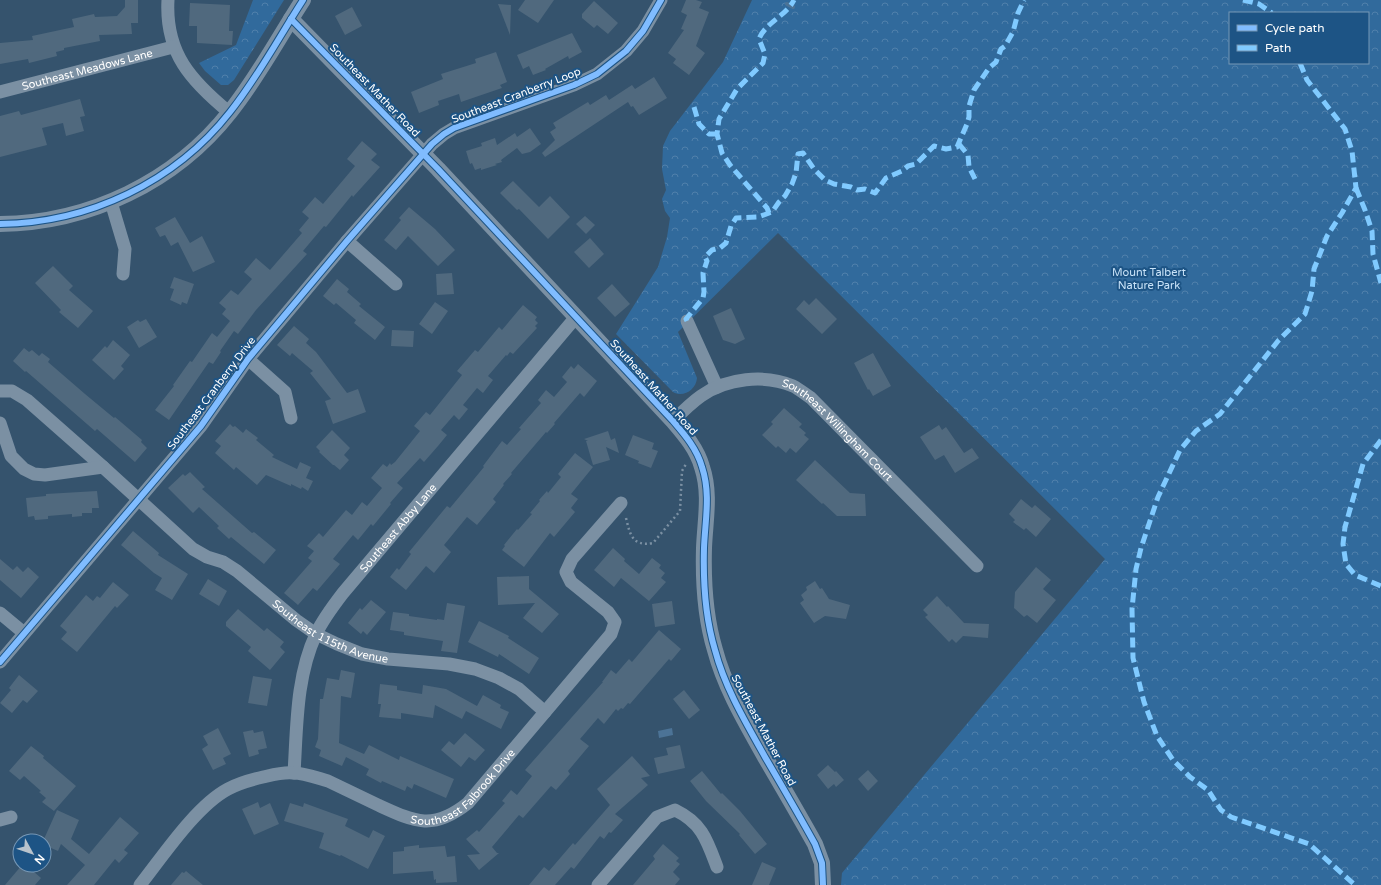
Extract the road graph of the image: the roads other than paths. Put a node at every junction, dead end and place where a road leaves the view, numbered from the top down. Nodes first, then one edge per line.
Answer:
1 (168, 0) edge
2 (303, 0) edge
3 (661, 0) edge
4 (291, 19) junction
5 (173, 46) junction
6 (0, 92) edge
7 (230, 112) junction
8 (423, 154) junction
9 (111, 202) junction
10 (0, 224) edge
11 (347, 241) junction
12 (123, 274) dead end
13 (396, 284) dead end
14 (576, 318) junction
15 (687, 321) dead end
16 (248, 359) junction
17 (717, 387) junction
18 (0, 391) edge
19 (292, 418) dead end
20 (674, 421) junction
21 (0, 423) edge
22 (103, 467) junction
23 (139, 499) junction
24 (621, 503) road end
25 (977, 566) dead end
26 (0, 613) edge
27 (24, 633) junction
28 (316, 634) junction
29 (0, 662) edge
30 (545, 712) junction
31 (294, 773) junction
32 (717, 867) dead end
33 (140, 885) edge
34 (598, 885) edge
35 (823, 885) edge

1 - 5 street
2 - 4 street
3 - 8 street, Southeast Cranberry Loop
4 - 7 street
4 - 8 street, Southeast Mather Road
5 - 6 street, Southeast Meadows Lane
5 - 7 street
7 - 9 street
8 - 11 street, Southeast Cranberry Drive
8 - 14 street, Southeast Mather Road
9 - 10 street
9 - 12 street
11 - 13 street
11 - 16 street, Southeast Cranberry Drive
14 - 20 street, Southeast Mather Road
14 - 28 street, Southeast Abby Lane
15 - 17 street
16 - 19 street
16 - 23 street, Southeast Cranberry Drive
17 - 20 street, Southeast Willingham Court
17 - 25 street, Southeast Willingham Court
18 - 22 street, Southeast 115th Avenue
20 - 35 street, Southeast Mather Road
21 - 22 street
22 - 23 street, Southeast 115th Avenue
23 - 27 street, Southeast Cranberry Drive
23 - 28 street, Southeast 115th Avenue
24 - 30 street, Southeast Falbrook Drive
26 - 27 street
27 - 29 street, Southeast Cranberry Drive
28 - 30 street, Southeast 115th Avenue
28 - 31 street, Southeast Abby Lane
30 - 31 street, Southeast Falbrook Drive
31 - 33 street, Southeast Falbrook Drive
32 - 34 street

